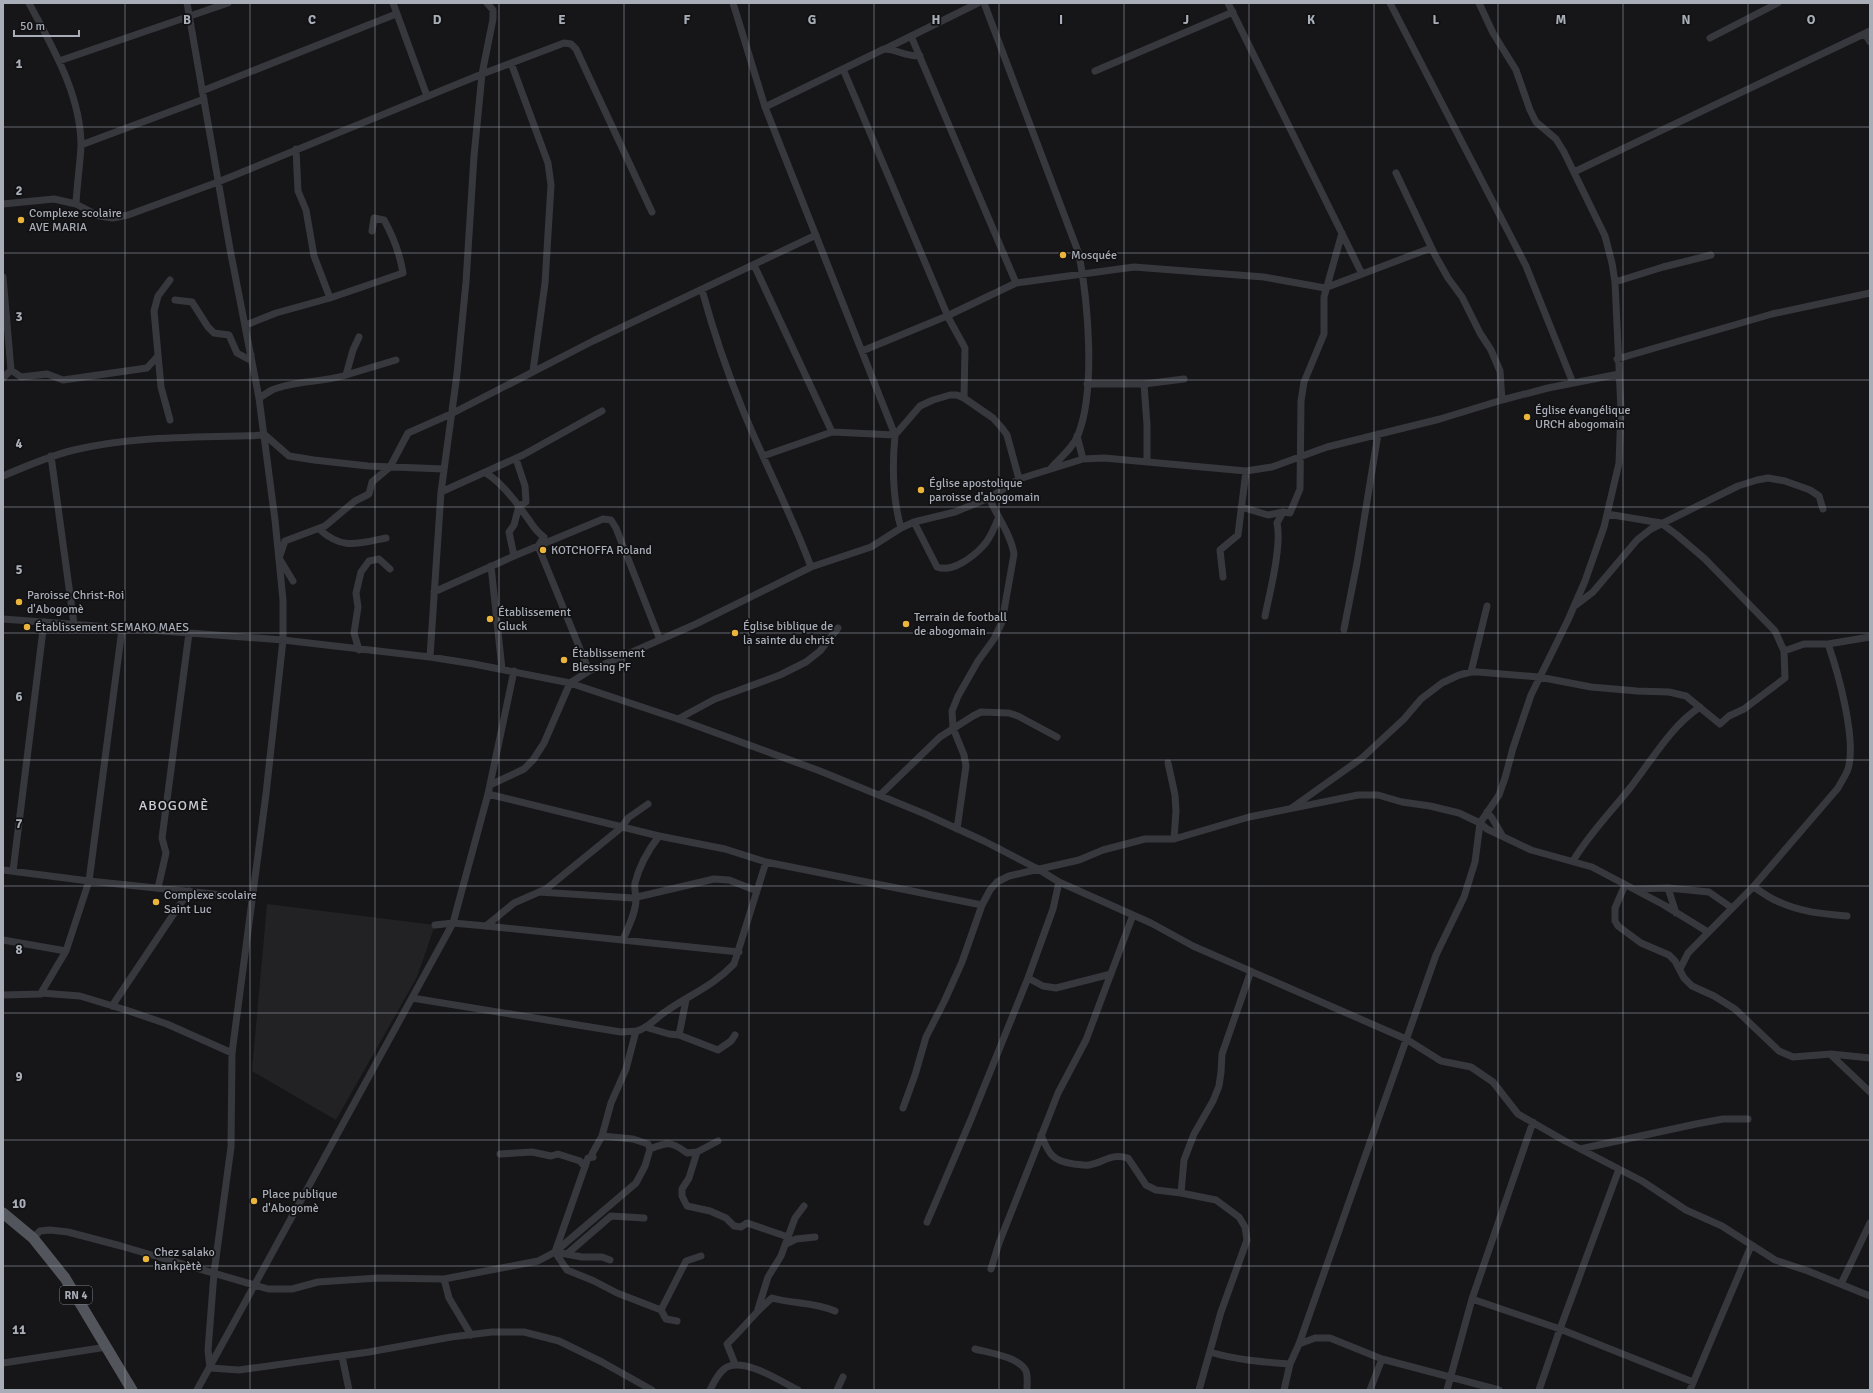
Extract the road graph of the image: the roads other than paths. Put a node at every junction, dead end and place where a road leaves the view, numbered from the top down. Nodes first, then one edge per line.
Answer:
1 (29, 3) edge
2 (187, 3) edge
3 (228, 3) edge
4 (393, 3) edge
5 (487, 3) edge
6 (733, 3) edge
7 (978, 3) edge
8 (984, 3) edge
9 (1228, 3) edge
10 (1390, 3) edge
11 (1479, 3) edge
12 (1778, 3) edge
13 (1232, 12) junction
14 (396, 14) junction
15 (189, 18) junction
16 (1868, 33) edge
17 (911, 36) junction
18 (1710, 38) dead end
19 (1870, 42) edge
20 (884, 49) junction
21 (920, 56) junction
22 (59, 61) junction
23 (511, 63) junction
24 (843, 69) junction
25 (1095, 71) dead end
26 (482, 74) junction
27 (202, 91) junction
28 (427, 96) junction
29 (204, 99) junction
30 (764, 107) junction
31 (81, 144) junction
32 (296, 149) junction
33 (1574, 172) junction
34 (1396, 173) dead end
35 (218, 182) junction
36 (3, 204) edge
37 (76, 204) junction
38 (652, 212) dead end
39 (372, 231) dead end
40 (1342, 233) junction
41 (816, 235) junction
42 (1432, 248) junction
43 (1711, 255) dead end
44 (754, 265) junction
45 (1082, 273) junction
46 (1362, 274) junction
47 (3, 277) edge
48 (170, 280) dead end
49 (1615, 282) junction
50 (1016, 283) junction
51 (1325, 288) junction
52 (702, 290) junction
53 (1870, 293) edge
54 (330, 298) junction
55 (176, 300) dead end
56 (947, 316) junction
57 (246, 325) junction
58 (359, 337) dead end
59 (862, 351) junction
60 (251, 355) junction
61 (157, 357) junction
62 (1617, 359) junction
63 (396, 360) dead end
64 (10, 370) junction
65 (533, 371) junction
66 (346, 374) junction
67 (1619, 374) junction
68 (3, 378) edge
69 (1184, 379) dead end
70 (1573, 383) junction
71 (1087, 384) junction
72 (1144, 384) junction
73 (259, 398) junction
74 (964, 398) junction
75 (1502, 400) junction
76 (602, 411) dead end
77 (451, 414) junction
78 (170, 420) dead end
79 (832, 432) junction
80 (1378, 434) junction
81 (265, 435) junction
82 (895, 435) junction
83 (1077, 436) junction
84 (51, 456) junction
85 (763, 456) junction
86 (1301, 457) junction
87 (516, 459) junction
88 (1083, 459) junction
89 (1147, 462) junction
90 (390, 467) junction
91 (444, 469) junction
92 (1050, 469) junction
93 (1246, 470) junction
94 (486, 472) junction
95 (3, 476) edge
96 (1019, 479) junction
97 (441, 492) junction
98 (989, 498) junction
99 (519, 506) junction
100 (1240, 507) junction
101 (1823, 509) dead end
102 (1283, 512) junction
103 (1607, 514) junction
104 (998, 519) junction
105 (914, 522) junction
106 (1661, 523) junction
107 (901, 528) junction
108 (319, 529) junction
109 (386, 538) dead end
110 (538, 546) junction
111 (514, 556) junction
112 (279, 558) junction
113 (491, 566) junction
114 (811, 567) junction
115 (390, 569) dead end
116 (1223, 577) dead end
117 (293, 581) dead end
118 (434, 592) junction
119 (1487, 606) dead end
120 (1574, 606) junction
121 (1265, 616) dead end
122 (3, 619) edge
123 (44, 622) junction
124 (74, 624) junction
125 (838, 628) dead end
126 (122, 629) junction
127 (1344, 629) dead end
128 (189, 633) junction
129 (1870, 636) edge
130 (283, 640) junction
131 (660, 640) junction
132 (1828, 644) junction
133 (359, 650) junction
134 (1784, 652) junction
135 (430, 657) junction
136 (502, 669) junction
137 (514, 671) junction
138 (590, 672) junction
139 (1471, 672) junction
140 (1539, 677) junction
141 (570, 683) junction
142 (1700, 707) junction
143 (678, 719) junction
144 (953, 728) junction
145 (1057, 737) dead end
146 (1168, 763) dead end
147 (490, 786) junction
148 (488, 794) junction
149 (880, 795) junction
150 (648, 804) dead end
151 (1291, 808) junction
152 (1487, 812) junction
153 (1480, 823) junction
154 (622, 827) junction
155 (957, 829) junction
156 (1502, 835) junction
157 (659, 836) junction
158 (1174, 839) junction
159 (1573, 861) junction
160 (766, 862) junction
161 (1038, 868) junction
162 (3, 870) edge
163 (13, 871) junction
164 (89, 881) junction
165 (1059, 882) junction
166 (1625, 885) junction
167 (1753, 887) junction
168 (158, 888) junction
169 (1668, 888) junction
170 (1634, 890) junction
171 (189, 891) junction
172 (540, 892) junction
173 (757, 892) junction
174 (636, 897) junction
175 (252, 898) junction
176 (982, 905) junction
177 (1732, 908) junction
178 (1676, 912) junction
179 (1133, 915) junction
180 (1847, 916) dead end
181 (453, 923) junction
182 (435, 925) dead end
183 (486, 926) junction
184 (1708, 932) junction
185 (3, 940) edge
186 (623, 940) junction
187 (66, 951) junction
188 (739, 952) junction
189 (1680, 969) junction
190 (1251, 971) junction
191 (1111, 974) junction
192 (1028, 978) junction
193 (41, 993) junction
194 (3, 995) edge
195 (412, 998) junction
196 (686, 1000) junction
197 (112, 1006) junction
198 (645, 1027) junction
199 (636, 1031) junction
200 (735, 1034) dead end
201 (679, 1035) junction
202 (1406, 1039) junction
203 (232, 1053) junction
204 (1831, 1054) junction
205 (1870, 1058) edge
206 (1870, 1092) edge
207 (903, 1108) dead end
208 (1748, 1119) dead end
209 (1533, 1122) junction
210 (1041, 1135) junction
211 (602, 1136) junction
212 (718, 1141) dead end
213 (650, 1149) junction
214 (1580, 1149) junction
215 (697, 1152) junction
216 (500, 1154) dead end
217 (585, 1168) junction
218 (1620, 1169) junction
219 (1182, 1193) junction
220 (804, 1206) dead end
221 (3, 1213) edge
222 (644, 1218) dead end
223 (926, 1222) dead end
224 (1870, 1223) edge
225 (815, 1237) dead end
226 (33, 1238) junction
227 (787, 1241) junction
228 (1751, 1246) junction
229 (555, 1252) junction
230 (567, 1254) junction
231 (701, 1256) dead end
232 (610, 1260) dead end
233 (991, 1269) dead end
234 (214, 1273) junction
235 (444, 1280) junction
236 (1841, 1284) junction
237 (255, 1285) junction
238 (1870, 1296) edge
239 (1472, 1299) junction
240 (758, 1309) junction
241 (661, 1310) junction
242 (835, 1311) dead end
243 (677, 1321) dead end
244 (1560, 1328) junction
245 (471, 1335) junction
246 (1299, 1344) junction
247 (108, 1347) junction
248 (975, 1349) dead end
249 (1210, 1352) junction
250 (342, 1356) junction
251 (1382, 1359) junction
252 (3, 1363) edge
253 (736, 1364) junction
254 (1290, 1364) junction
255 (210, 1368) junction
256 (843, 1377) dead end
257 (1451, 1377) junction
258 (1693, 1382) junction
259 (132, 1390) edge
260 (198, 1390) edge
261 (349, 1390) edge
262 (652, 1390) edge
263 (710, 1390) edge
264 (798, 1390) edge
265 (837, 1390) edge
266 (1027, 1390) edge
267 (1199, 1390) edge
268 (1284, 1390) edge
269 (1370, 1390) edge
270 (1447, 1390) edge
271 (1499, 1390) edge
272 (1540, 1390) edge
273 (1690, 1390) edge

1 - 22 street
2 - 15 street
3 - 15 street
4 - 14 street
5 - 26 street
6 - 30 street
7 - 17 street
8 - 45 street
9 - 13 street
10 - 70 street
11 - 33 street
12 - 18 street
13 - 25 street
13 - 40 street
14 - 27 street
14 - 28 street
15 - 22 street
15 - 27 street
16 - 19 street
16 - 33 street
17 - 20 street
17 - 21 street
20 - 21 street
20 - 24 street
21 - 50 street
22 - 31 street
23 - 26 street
23 - 38 street
23 - 65 street
24 - 30 street
24 - 56 street
26 - 28 street
26 - 77 street
27 - 29 street
28 - 32 street
29 - 31 street
29 - 35 street
30 - 41 street
31 - 37 street
32 - 35 street
32 - 54 street
33 - 49 street
34 - 42 street
35 - 37 street
35 - 57 street
36 - 37 street
39 - 54 street
40 - 46 street
40 - 51 street
41 - 44 street
41 - 59 street
42 - 46 street
42 - 75 street
43 - 49 street
44 - 52 street
44 - 79 street
45 - 50 street
45 - 51 street
45 - 71 street
46 - 51 street
47 - 64 street
48 - 61 street
49 - 62 street
50 - 56 street
51 - 86 street
52 - 65 street
52 - 85 street
53 - 62 street
54 - 57 street
55 - 60 street
56 - 59 street
56 - 74 street
57 - 60 street
58 - 66 street
59 - 82 street
60 - 73 street
61 - 64 street
61 - 78 street
62 - 67 street
63 - 66 street
64 - 68 street
65 - 77 street
66 - 73 street
67 - 70 street
67 - 103 street
69 - 72 street
70 - 75 street
71 - 72 street
71 - 83 street
72 - 89 street
73 - 81 street
74 - 82 street
74 - 96 street
75 - 80 street
76 - 87 street
77 - 90 street
77 - 91 street
79 - 82 street
79 - 85 street
80 - 86 street
80 - 127 street
81 - 84 street
81 - 90 street
81 - 112 street
82 - 107 street
83 - 88 street
83 - 92 street
84 - 95 street
84 - 124 street
85 - 114 street
86 - 93 street
86 - 102 street
87 - 94 street
87 - 99 street
88 - 89 street
88 - 92 street
89 - 93 street
90 - 91 street
90 - 108 street
91 - 97 street
92 - 96 street
93 - 100 street
94 - 97 street
94 - 99 street
96 - 98 street
97 - 118 street
98 - 104 street
98 - 105 street
99 - 110 street
99 - 111 street
100 - 102 street
100 - 116 street
101 - 106 street
102 - 121 street
103 - 106 street
103 - 120 street
104 - 105 street
104 - 144 street
105 - 107 street
106 - 120 street
106 - 134 street
107 - 114 street
108 - 109 street
108 - 112 street
110 - 111 street
110 - 131 street
110 - 138 street
111 - 113 street
112 - 117 street
112 - 130 street
113 - 118 street
113 - 136 street
114 - 131 street
115 - 133 street
118 - 135 street
119 - 139 street
120 - 140 street
122 - 123 street
123 - 124 street
123 - 163 street
124 - 126 street
125 - 143 street
126 - 128 street
126 - 164 street
128 - 130 street
128 - 168 street
129 - 132 street
130 - 133 street
130 - 175 street
131 - 138 street
132 - 134 street
132 - 167 street
133 - 135 street
134 - 142 street
135 - 136 street
136 - 137 street
137 - 141 street
137 - 147 street
138 - 141 street
139 - 140 street
139 - 151 street
140 - 142 street
140 - 152 street
141 - 143 street
141 - 147 street
142 - 159 street
143 - 149 street
144 - 145 street
144 - 149 street
144 - 155 street
146 - 158 street
147 - 148 street
148 - 154 street
148 - 181 street
149 - 155 street
150 - 154 street
151 - 153 street
151 - 158 street
152 - 153 street
152 - 156 street
153 - 156 street
153 - 202 street
154 - 157 street
154 - 172 street
155 - 161 street
156 - 159 street
157 - 160 street
157 - 174 street
158 - 161 street
159 - 166 street
160 - 173 street
160 - 176 street
161 - 165 street
161 - 176 street
162 - 163 street
163 - 164 street
164 - 168 street
164 - 187 street
165 - 179 street
165 - 192 street
166 - 170 street
166 - 189 street
167 - 177 street
167 - 180 street
168 - 171 street
169 - 170 street
169 - 177 street
169 - 178 street
170 - 178 street
171 - 175 street
171 - 197 street
172 - 174 street
172 - 183 street
173 - 174 street
173 - 188 street
174 - 186 street
175 - 203 street
176 - 207 street
177 - 184 street
178 - 184 street
179 - 190 street
179 - 191 street
181 - 182 street
181 - 183 street
181 - 195 street
183 - 186 street
184 - 189 street
185 - 187 street
186 - 188 street
187 - 193 street
188 - 196 street
189 - 204 street
190 - 202 street
190 - 219 street
191 - 192 street
191 - 210 street
192 - 223 street
193 - 194 street
193 - 197 street
195 - 199 street
195 - 237 street
196 - 198 street
196 - 201 street
197 - 203 street
198 - 199 street
198 - 201 street
199 - 211 street
200 - 201 street
202 - 209 street
202 - 246 street
203 - 234 street
204 - 205 street
204 - 206 street
208 - 214 street
209 - 214 street
209 - 239 street
210 - 219 street
210 - 233 street
211 - 213 street
211 - 217 street
212 - 215 street
213 - 215 street
213 - 229 street
214 - 218 street
215 - 227 street
216 - 217 street
217 - 229 street
218 - 228 street
218 - 244 street
219 - 249 street
220 - 227 street
221 - 226 main road, RN 4
222 - 230 street
224 - 236 street
225 - 227 street
226 - 234 street
226 - 247 main road, RN 4
227 - 240 street
228 - 236 street
228 - 258 street
229 - 230 street
229 - 235 street
229 - 241 street
230 - 232 street
231 - 241 street
234 - 237 street
234 - 255 street
235 - 237 street
235 - 245 street
236 - 238 street
237 - 255 street
239 - 244 street
239 - 257 street
240 - 242 street
240 - 253 street
241 - 243 street
244 - 258 street
244 - 272 street
245 - 250 street
245 - 262 street
246 - 251 street
246 - 254 street
247 - 252 street
247 - 259 main road, RN 4
248 - 266 street
249 - 254 street
249 - 267 street
250 - 255 street
250 - 261 street
251 - 257 street
251 - 269 street
253 - 263 street
253 - 264 street
254 - 268 street
255 - 260 street
256 - 265 street
257 - 270 street
257 - 271 street
258 - 273 street

